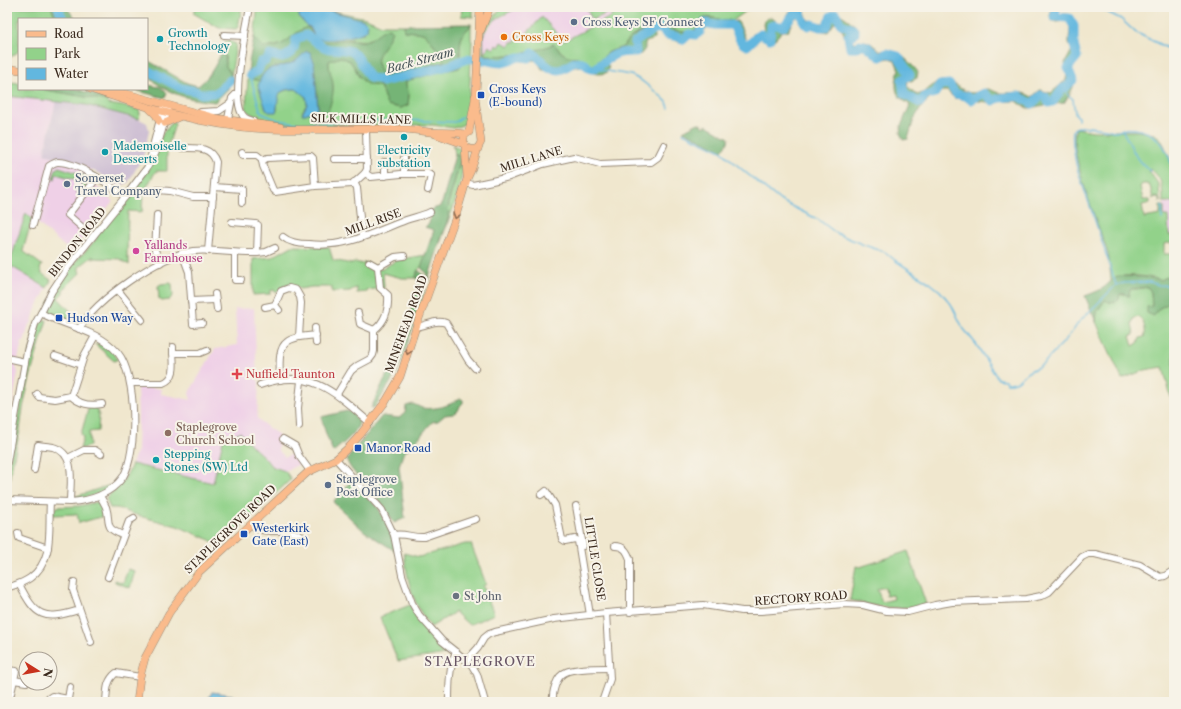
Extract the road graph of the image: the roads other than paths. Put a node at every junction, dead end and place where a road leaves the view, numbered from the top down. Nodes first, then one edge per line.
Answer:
1 (250, 7) edge
2 (480, 7) edge
3 (490, 7) edge
4 (480, 32) junction
5 (224, 35) dead end
6 (245, 36) junction
7 (7, 68) edge
8 (18, 70) edge
9 (93, 90) edge
10 (112, 90) edge
11 (237, 93) junction
12 (475, 97) junction
13 (231, 103) junction
14 (239, 105) junction
15 (149, 108) junction
16 (165, 109) junction
17 (187, 110) junction
18 (181, 117) junction
19 (162, 122) junction
20 (231, 123) junction
21 (256, 123) junction
22 (292, 129) junction
23 (366, 129) junction
24 (430, 132) junction
25 (467, 133) junction
26 (480, 135) junction
27 (464, 145) junction
28 (664, 145) dead end
29 (182, 148) dead end
30 (478, 148) junction
31 (242, 152) dead end
32 (404, 158) dead end
33 (334, 159) dead end
34 (367, 159) junction
35 (263, 160) junction
36 (385, 162) dead end
37 (434, 168) dead end
38 (365, 173) junction
39 (404, 174) junction
40 (432, 175) junction
41 (95, 176) junction
42 (385, 176) junction
43 (466, 181) junction
44 (354, 182) junction
45 (315, 186) junction
46 (214, 187) junction
47 (158, 190) dead end
48 (428, 190) dead end
49 (125, 197) junction
50 (212, 197) junction
51 (242, 203) dead end
52 (158, 220) dead end
53 (235, 221) dead end
54 (426, 221) dead end
55 (33, 225) dead end
56 (84, 229) dead end
57 (283, 237) dead end
58 (362, 237) junction
59 (275, 248) dead end
60 (208, 251) junction
61 (182, 253) junction
62 (234, 253) junction
63 (257, 253) junction
64 (404, 256) dead end
65 (369, 262) dead end
66 (160, 263) junction
67 (378, 267) junction
68 (235, 280) dead end
69 (118, 290) junction
70 (191, 301) junction
71 (265, 307) dead end
72 (217, 309) dead end
73 (41, 313) junction
74 (358, 313) dead end
75 (142, 320) dead end
76 (202, 323) dead end
77 (416, 327) junction
78 (316, 328) dead end
79 (79, 329) junction
80 (374, 330) junction
81 (316, 335) junction
82 (95, 336) junction
83 (299, 337) junction
84 (316, 343) dead end
85 (207, 350) dead end
86 (55, 356) dead end
87 (7, 358) edge
88 (25, 362) junction
89 (81, 365) junction
90 (475, 368) dead end
91 (280, 380) junction
92 (301, 381) junction
93 (130, 383) junction
94 (260, 386) dead end
95 (338, 394) junction
96 (71, 396) junction
97 (38, 397) dead end
98 (99, 406) dead end
99 (370, 423) junction
100 (298, 426) dead end
101 (283, 439) dead end
102 (101, 454) dead end
103 (68, 458) junction
104 (336, 459) junction
105 (7, 462) edge
106 (34, 470) dead end
107 (310, 471) junction
108 (541, 495) dead end
109 (100, 496) junction
110 (7, 500) edge
111 (50, 502) junction
112 (70, 502) junction
113 (576, 506) dead end
114 (134, 518) dead end
115 (476, 519) dead end
116 (252, 524) junction
117 (123, 535) junction
118 (394, 535) junction
119 (303, 537) dead end
120 (17, 538) dead end
121 (615, 546) dead end
122 (48, 548) junction
123 (1174, 570) edge
124 (108, 577) dead end
125 (74, 582) dead end
126 (19, 584) junction
127 (7, 588) edge
128 (79, 610) junction
129 (630, 612) junction
130 (606, 613) junction
131 (592, 615) junction
132 (91, 642) dead end
133 (456, 652) junction
134 (467, 660) junction
135 (609, 668) junction
136 (7, 670) edge
137 (140, 677) junction
138 (14, 680) junction
139 (18, 681) edge
140 (70, 687) dead end
141 (546, 697) dead end
142 (553, 699) edge
143 (10, 702) edge
144 (48, 702) edge
145 (106, 702) edge
146 (137, 702) edge
147 (449, 702) edge
148 (484, 702) edge
149 (602, 702) edge

1 - 6 street
2 - 3 main road
2 - 4 main road
3 - 4 main road
4 - 12 main road
5 - 6 street
6 - 11 street
7 - 8 main road
9 - 15 main road, SILK MILLS LANE
10 - 16 main road, SILK MILLS LANE
11 - 13 street
11 - 14 street
12 - 25 main road
12 - 26 main road
13 - 17 street
13 - 20 street
14 - 20 street
14 - 21 street
15 - 16 main road, SILK MILLS LANE
15 - 19 main road
16 - 17 main road, SILK MILLS LANE
16 - 18 main road, SILK MILLS LANE
16 - 19 street, BINDON ROAD
17 - 20 main road, SILK MILLS LANE
18 - 19 main road
18 - 20 main road, SILK MILLS LANE
19 - 49 street, BINDON ROAD
20 - 21 main road, SILK MILLS LANE
20 - 22 main road, SILK MILLS LANE
21 - 22 main road, SILK MILLS LANE
22 - 23 main road, SILK MILLS LANE
23 - 24 main road, SILK MILLS LANE
23 - 34 street
24 - 25 main road, SILK MILLS LANE
24 - 27 main road, SILK MILLS LANE
25 - 26 main road
25 - 27 main road
26 - 30 main road
27 - 30 main road
27 - 43 main road, MINEHEAD ROAD
28 - 43 street, MILL LANE
29 - 46 street
30 - 43 main road, MINEHEAD ROAD
31 - 35 street
32 - 39 street
33 - 34 street
34 - 38 street
35 - 45 street
35 - 45 street
36 - 42 street
37 - 40 street
38 - 42 street
38 - 44 street
39 - 40 street
39 - 42 street
40 - 48 street
41 - 49 street
41 - 55 street
41 - 56 street
43 -> 77 main road, MINEHEAD ROAD
44 - 45 street
44 - 58 street
46 - 50 street
46 - 51 street
47 - 50 street
49 - 73 street, BINDON ROAD
50 - 60 street
52 - 66 street
53 - 63 street
54 - 58 street, MILL RISE
57 - 58 street, MILL RISE
59 - 63 street
60 - 61 street
60 - 62 street
61 - 66 street
61 - 70 street
62 - 63 street
62 - 68 street
64 - 67 street
65 - 67 street
66 - 69 street
67 - 80 street
69 - 75 street
69 - 79 street
70 - 72 street
70 - 76 street
71 - 83 street
73 - 79 street
73 - 88 street, BINDON ROAD
74 - 80 street
77 - 90 street
77 -> 99 main road, MINEHEAD ROAD
78 - 81 street
79 - 82 street
80 - 95 street
81 - 83 street
81 - 84 street
82 - 89 street
82 - 93 street
83 - 91 street
85 - 93 street
86 - 89 street
87 - 88 street
88 - 105 street, BINDON ROAD
89 - 96 street
91 - 92 street
91 - 94 street
92 - 95 street
92 - 100 street
93 - 109 street
95 - 99 street
96 - 97 street
96 - 98 street
99 - 104 main road, MINEHEAD ROAD
101 - 107 street
102 - 103 street
103 - 106 street
103 - 112 street
104 - 107 main road, STAPLEGROVE ROAD
104 - 118 street
107 - 116 main road, STAPLEGROVE ROAD
108 - 131 street
109 - 112 street
109 - 117 street
110 - 111 street
111 - 112 street
111 - 122 street
113 - 131 street, LITTLE CLOSE
114 - 117 street
115 - 118 street
116 - 119 street
116 - 137 main road, STAPLEGROVE ROAD
117 - 124 street
118 - 133 street
120 - 122 street
121 - 129 street
122 - 126 street
123 - 129 street, RECTORY ROAD
125 - 128 street
126 - 127 street
126 - 128 street
128 - 132 street
129 - 130 street, RECTORY ROAD
130 - 131 street, RECTORY ROAD
130 - 135 street
131 - 134 street, RECTORY ROAD
133 - 134 street
133 - 147 street
134 - 148 street
135 - 142 street
135 - 149 street
136 - 138 street
137 - 145 street
137 - 146 main road, STAPLEGROVE ROAD
138 - 139 street
138 - 143 street
140 - 144 street
141 - 142 street

